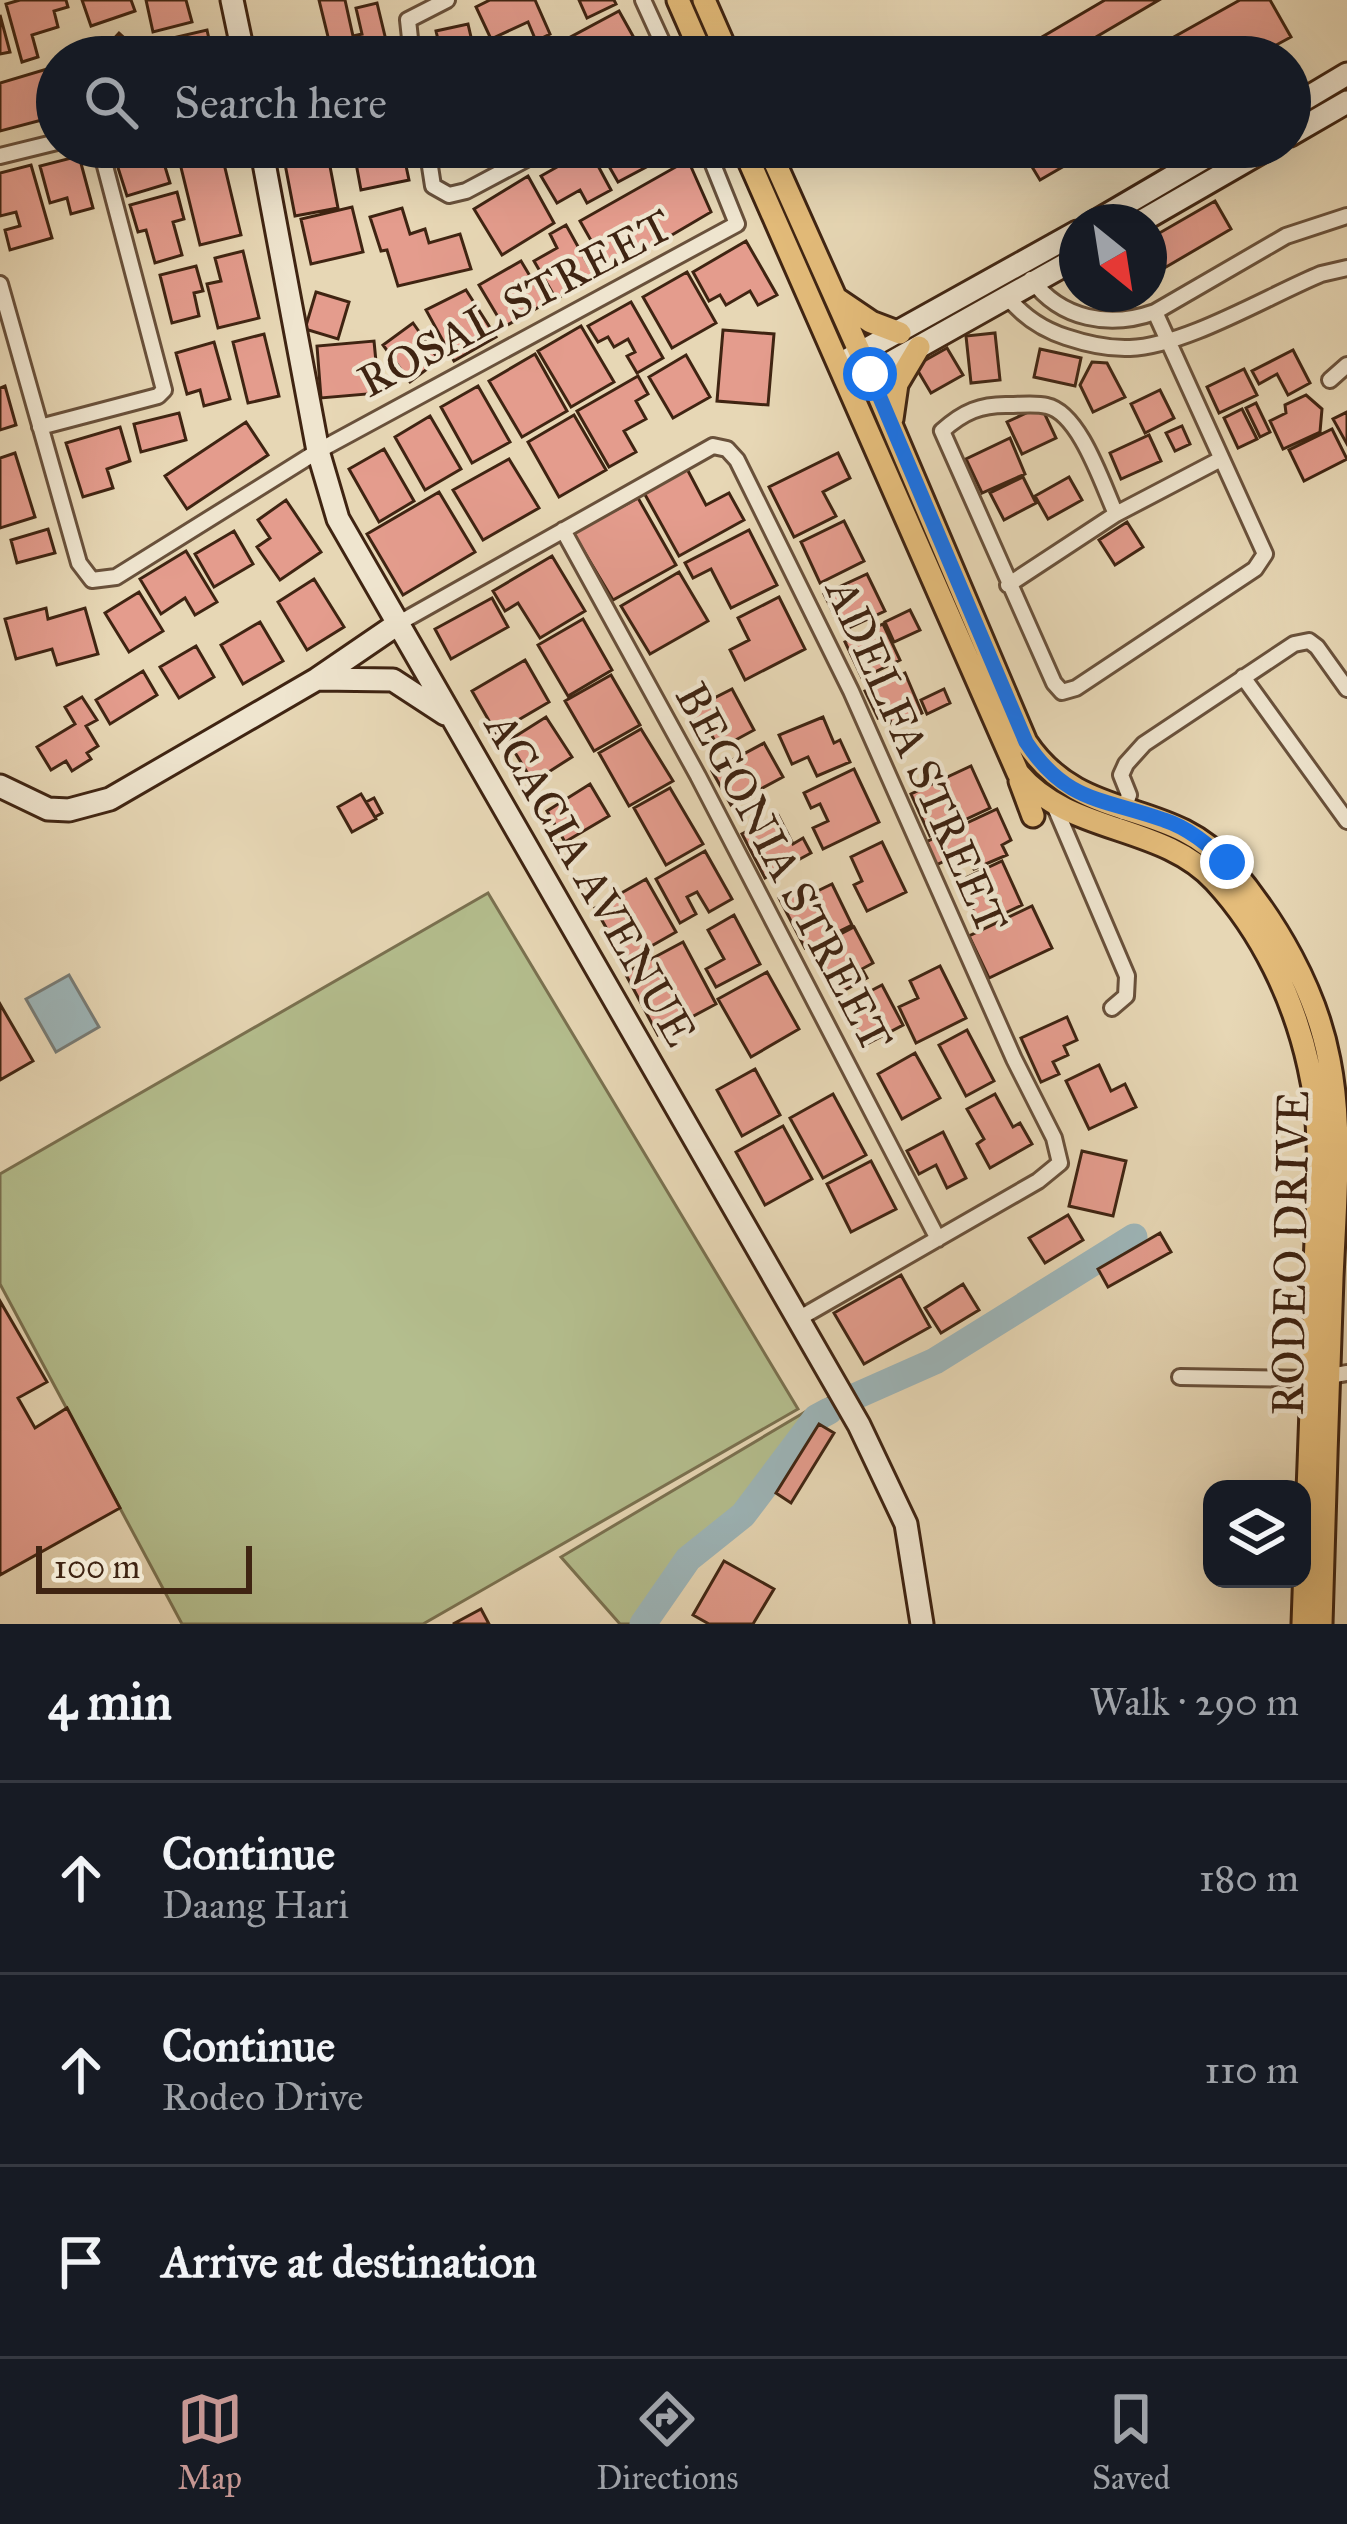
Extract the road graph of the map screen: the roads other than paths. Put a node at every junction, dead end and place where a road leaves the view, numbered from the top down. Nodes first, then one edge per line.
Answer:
1 (232, 0) edge
2 (446, 0) edge
3 (643, 0) edge
4 (678, 0) edge
5 (704, 0) edge
6 (240, 36) edge
7 (410, 36) edge
8 (659, 36) edge
9 (694, 36) edge
10 (720, 36) edge
11 (1347, 74) edge
12 (1311, 95) edge
13 (1347, 103) edge
14 (1311, 123) edge
15 (36, 147) edge
16 (0, 156) edge
17 (106, 168) edge
18 (264, 168) edge
19 (430, 168) edge
20 (509, 168) edge
21 (714, 168) edge
22 (753, 168) edge
23 (777, 168) edge
24 (1187, 168) edge
25 (1234, 168) edge
26 (1126, 204) edge
27 (1167, 206) edge
28 (1347, 216) edge
29 (1059, 247) edge
30 (1059, 264) edge
31 (1347, 268) edge
32 (1028, 274) junction
33 (0, 284) edge
34 (1002, 288) junction
35 (834, 296) junction
36 (1059, 305) edge
37 (1167, 305) edge
38 (1076, 312) edge
39 (1155, 312) joint
40 (900, 332) junction
41 (1170, 341) junction
42 (919, 347) junction
43 (1347, 365) edge
44 (855, 369) junction
45 (1330, 380) dead end
46 (892, 425) junction
47 (40, 427) junction
48 (318, 451) junction
49 (1221, 459) junction
50 (1116, 514) junction
51 (562, 530) junction
52 (1009, 585) junction
53 (399, 623) junction
54 (1243, 677) junction
55 (317, 679) junction
56 (1347, 689) edge
57 (455, 722) junction
58 (1018, 747) junction
59 (1048, 771) junction
60 (0, 786) edge
61 (1034, 792) junction
62 (1055, 806) junction
63 (1033, 816) dead end
64 (1122, 820) junction
65 (1347, 821) edge
66 (1112, 1007) dead end
67 (1328, 1061) edge
68 (938, 1239) junction
69 (798, 1319) junction
70 (1330, 1376) edge
71 (1180, 1378) dead end
72 (922, 1624) edge
73 (1303, 1624) edge
74 (1322, 1624) edge

1 - 6 street
2 - 7 street
3 - 8 street
4 - 9 main road
5 - 10 main road
11 - 12 street
13 - 14 street
15 - 16 street
17 - 47 street
18 - 48 street, ACACIA AVENUE
19 - 20 street
21 - 48 street, ROSAL STREET
22 - 44 main road
23 - 35 main road
24 - 26 street
25 - 27 street
28 - 37 street
29 - 32 street
30 - 32 street
31 - 41 street
32 - 34 street
32 - 36 street
33 - 47 street
34 - 40 street
34 - 41 street
34 - 42 street
35 - 40 main road
35 - 44 main road
38 - 39 street
39 - 41 street
40 - 44 street
41 - 49 street
42 - 44 street
42 - 46 main road
43 - 45 street
44 - 46 main road
44 - 58 main road
46 - 58 main road
47 - 48 street
48 - 53 street, ACACIA AVENUE
49 - 50 street
49 - 52 street
50 - 52 street
50 - 52 street
51 - 53 street, ADELFA STREET
51 - 68 street, BEGONIA STREET
51 - 68 street, ADELFA STREET
53 - 55 street
53 - 57 street, ACACIA AVENUE
54 - 56 street
54 - 64 street
54 - 65 street
55 - 57 street
55 - 60 street
57 - 69 street, ACACIA AVENUE
58 - 59 main road, RODEO DRIVE
58 - 61 main road, RODEO DRIVE
58 - 63 main road
59 - 61 street
59 - 62 street
59 - 64 main road, RODEO DRIVE
61 - 62 main road, RODEO DRIVE
62 - 64 main road, RODEO DRIVE
62 - 66 street
64 - 67 main road, RODEO DRIVE
67 - 70 main road, RODEO DRIVE
68 - 69 street, ADELFA STREET
69 - 72 street, ACACIA AVENUE
70 - 71 street
70 - 73 main road, RODEO DRIVE
70 - 74 main road, RODEO DRIVE

